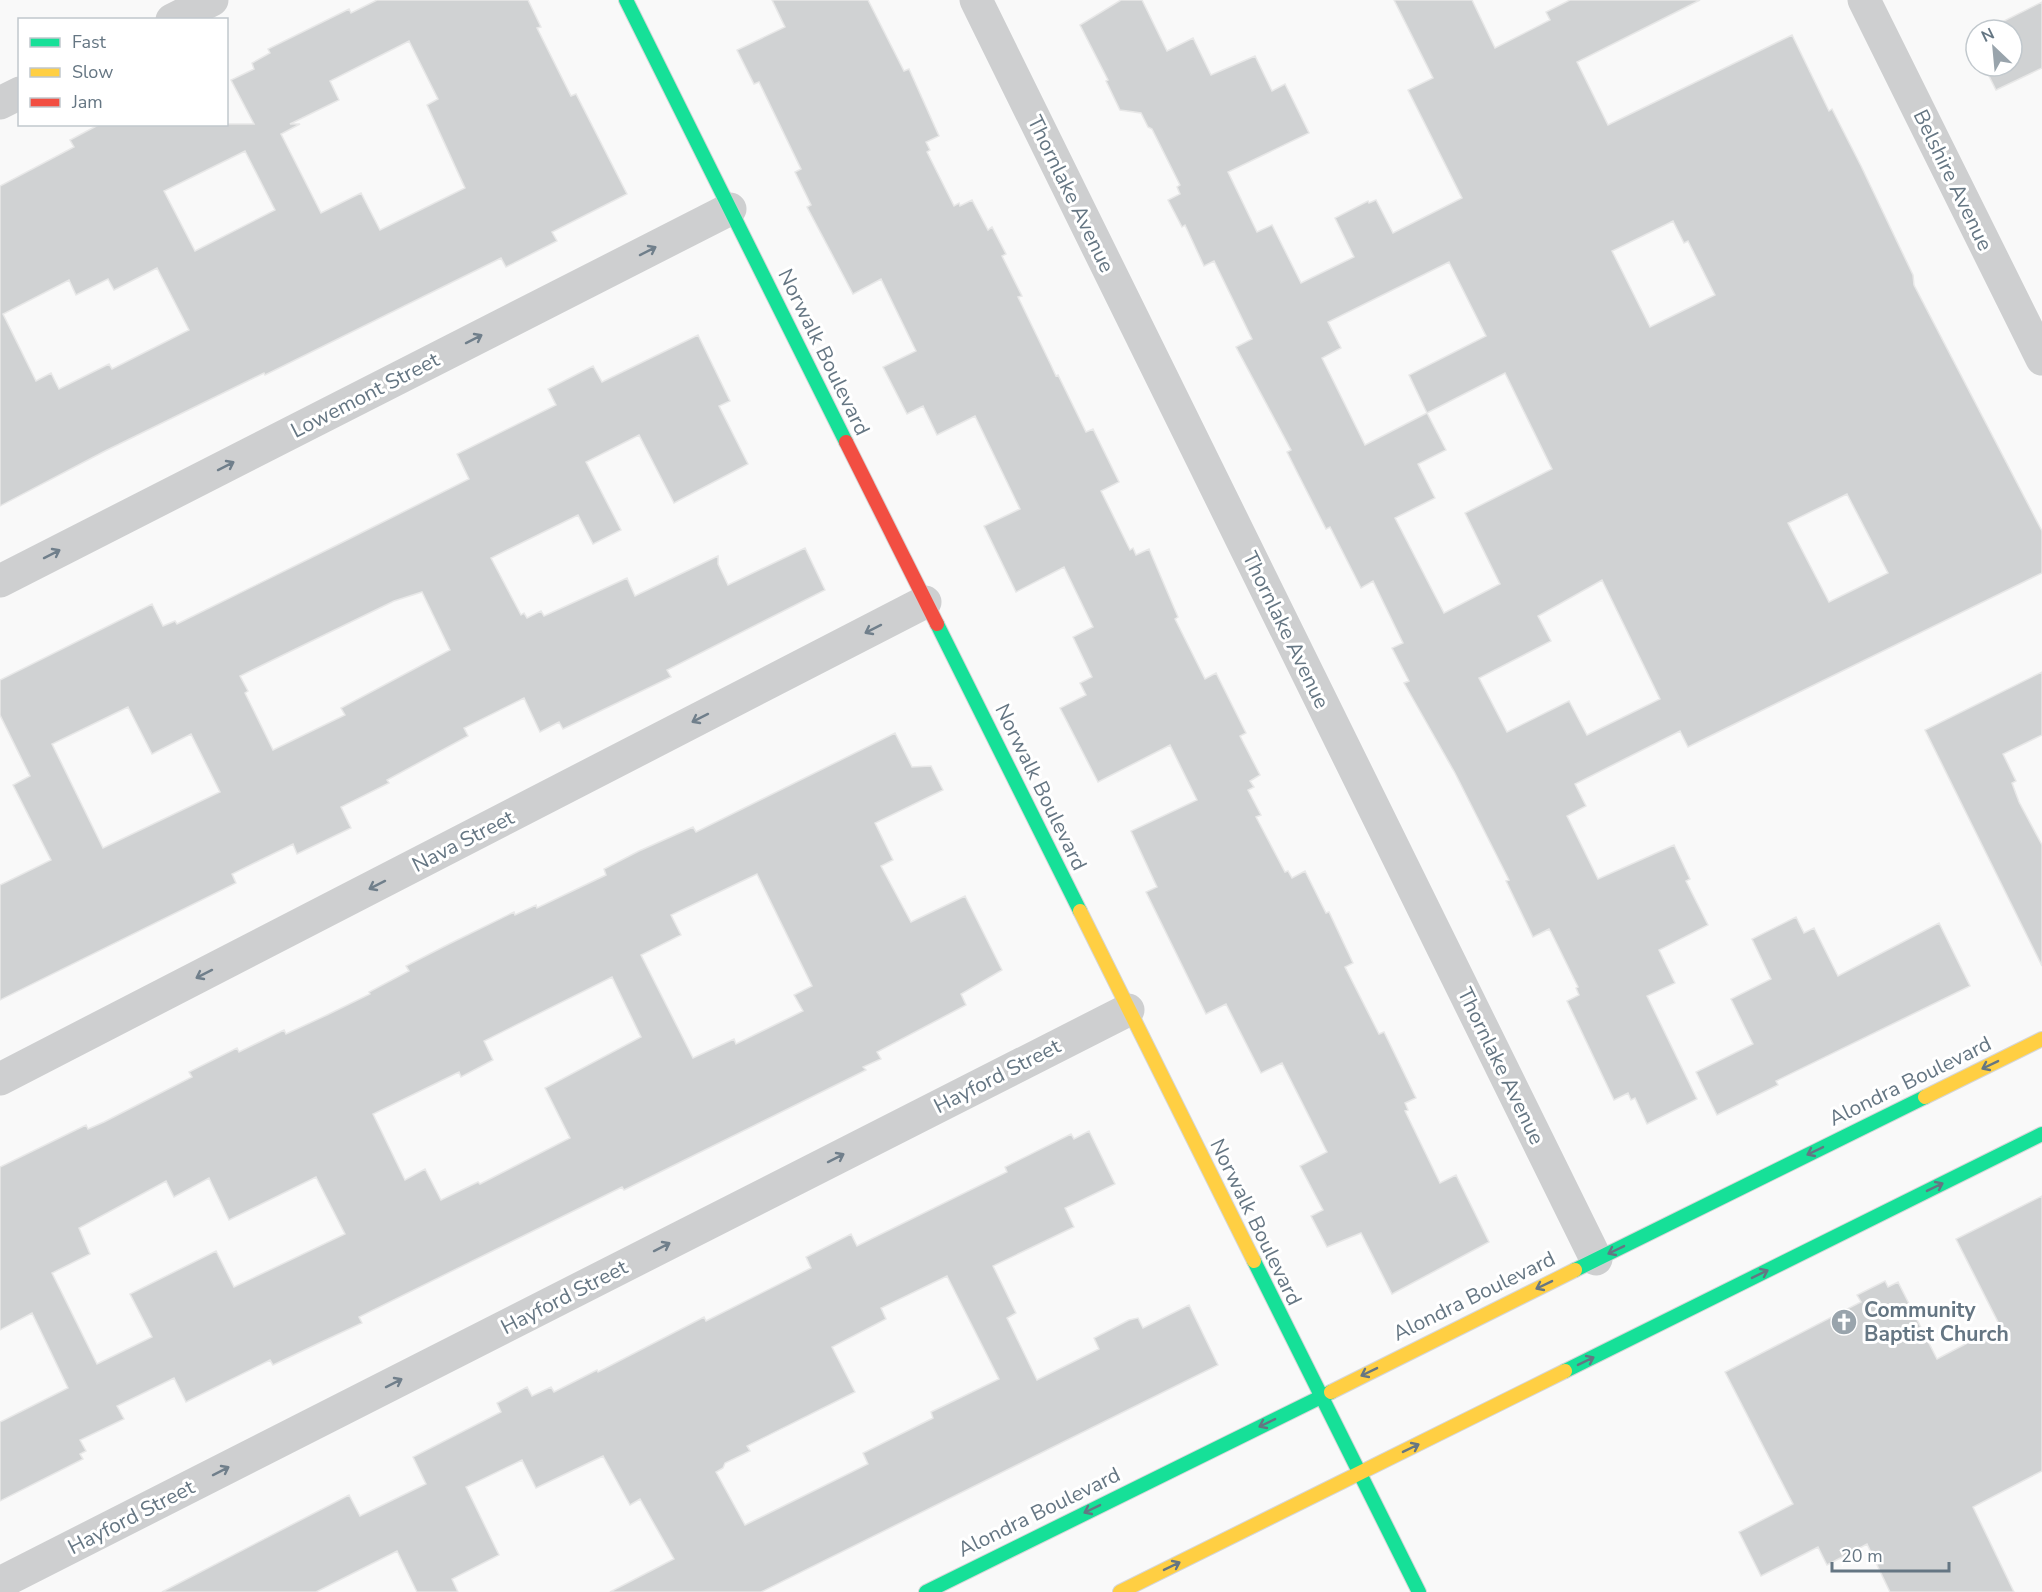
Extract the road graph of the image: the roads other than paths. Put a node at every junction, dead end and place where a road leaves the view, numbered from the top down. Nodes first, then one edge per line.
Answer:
1 (212, 0) edge
2 (626, 0) edge
3 (976, 0) edge
4 (1864, 0) edge
5 (175, 18) edge
6 (18, 94) edge
7 (0, 103) edge
8 (730, 209) junction
9 (2042, 359) edge
10 (0, 581) edge
11 (925, 602) junction
12 (1128, 1010) junction
13 (2042, 1039) edge
14 (0, 1080) edge
15 (2042, 1134) edge
16 (1596, 1259) junction
17 (1319, 1396) junction
18 (1359, 1474) junction
19 (0, 1583) edge
20 (926, 1592) edge
21 (1120, 1592) edge
22 (1419, 1592) edge

1 - 5 street
2 - 8 main road, Norwalk Boulevard
3 - 16 street, Thornlake Avenue
4 - 9 street, Belshire Avenue
6 - 7 street
10 -> 8 street, Lowemont Street
8 - 11 main road, Norwalk Boulevard
11 - 12 main road, Norwalk Boulevard
11 -> 14 street, Nava Street
12 - 17 main road, Norwalk Boulevard
19 -> 12 street, Hayford Street
13 -> 16 main road, Alondra Boulevard
18 -> 15 main road
16 -> 17 main road, Alondra Boulevard
17 - 18 main road, Norwalk Boulevard
17 -> 20 main road, Alondra Boulevard
21 -> 18 main road
18 - 22 main road, Norwalk Boulevard

